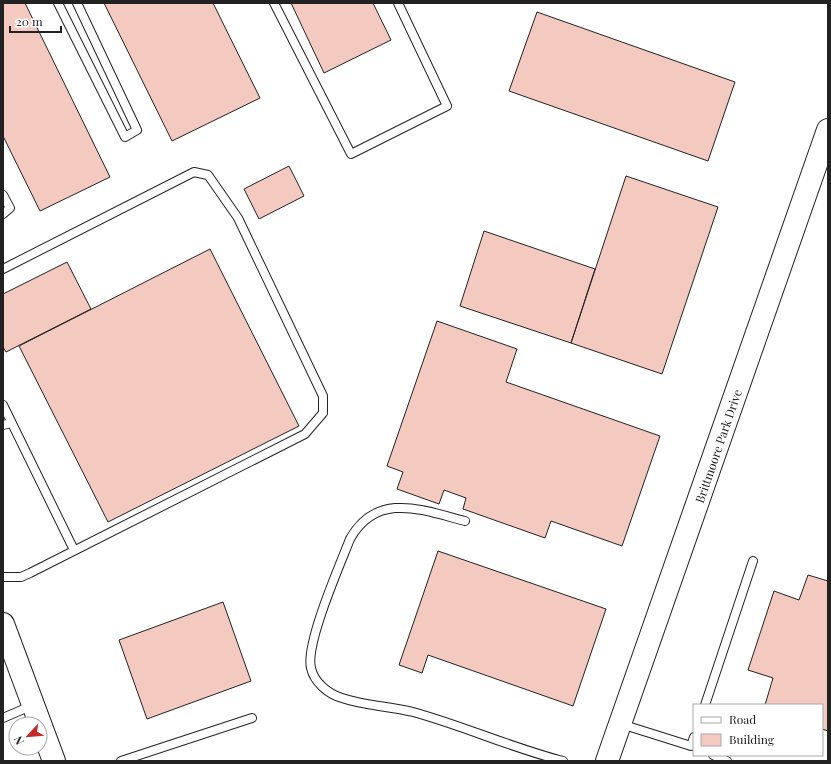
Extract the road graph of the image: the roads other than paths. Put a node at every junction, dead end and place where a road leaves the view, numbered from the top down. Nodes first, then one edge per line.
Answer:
1 (58, 3) edge
2 (77, 3) edge
3 (274, 3) edge
4 (398, 3) edge
5 (828, 130) edge
6 (3, 194) edge
7 (3, 214) edge
8 (3, 269) edge
9 (3, 405) edge
10 (7, 424) edge
11 (465, 521) dead end
12 (74, 550) junction
13 (753, 561) dead end
14 (3, 577) edge
15 (3, 624) edge
16 (33, 704) junction
17 (705, 704) edge
18 (3, 718) edge
19 (252, 718) dead end
20 (620, 723) junction
21 (692, 747) edge
22 (715, 756) edge
23 (54, 761) edge
24 (121, 761) edge
25 (563, 761) edge
26 (607, 761) edge
27 (727, 761) edge

1 - 2 lane
3 - 4 lane
5 - 20 street, Brittmoore Park Drive
6 - 7 lane
8 - 12 lane
9 - 10 lane
10 - 12 lane
11 - 25 lane
12 - 14 lane
13 - 17 lane
15 - 16 street
16 - 18 lane
16 - 23 street
19 - 24 lane
20 - 21 lane
20 - 26 street, Brittmoore Park Drive
22 - 27 lane

